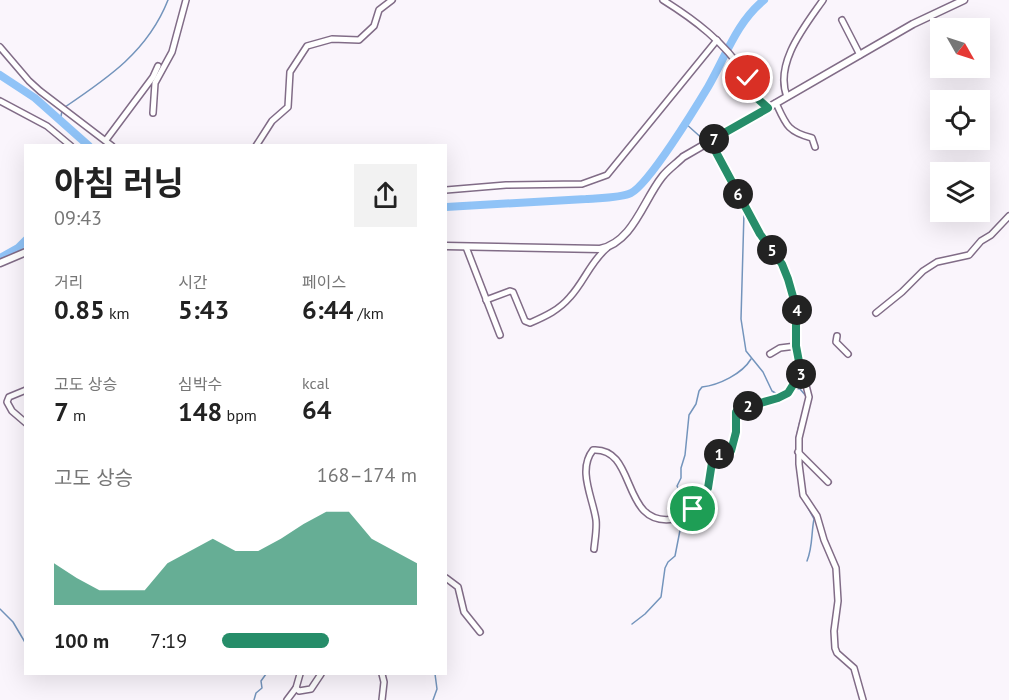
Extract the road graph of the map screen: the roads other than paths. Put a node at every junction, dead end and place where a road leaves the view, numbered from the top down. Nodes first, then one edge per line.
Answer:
1 (186, 0) edge
2 (392, 0) edge
3 (663, 0) edge
4 (823, 0) edge
5 (964, 0) edge
6 (842, 20) dead end
7 (718, 41) junction
8 (0, 47) edge
9 (860, 55) junction
10 (159, 66) dead end
11 (787, 97) junction
12 (0, 101) edge
13 (776, 103) junction
14 (768, 108) junction
15 (153, 113) dead end
16 (106, 140) junction
17 (707, 142) junction
18 (68, 144) edge
19 (110, 144) edge
20 (257, 144) edge
21 (815, 147) dead end
22 (447, 190) edge
23 (1009, 216) edge
24 (447, 246) edge
25 (466, 247) junction
26 (609, 247) junction
27 (24, 253) edge
28 (0, 263) edge
29 (486, 300) junction
30 (876, 313) dead end
31 (500, 335) dead end
32 (837, 336) dead end
33 (796, 346) junction
34 (770, 354) dead end
35 (848, 354) dead end
36 (801, 372) junction
37 (24, 391) edge
38 (24, 421) edge
39 (798, 452) junction
40 (828, 482) dead end
41 (594, 549) dead end
42 (447, 579) edge
43 (480, 632) dead end
44 (300, 675) edge
45 (320, 675) edge
46 (382, 675) edge
47 (296, 688) junction
48 (287, 700) edge
49 (382, 700) edge
50 (863, 700) edge

1 - 15 street
2 - 20 street
3 - 7 street
4 - 11 street
5 - 9 main road
6 - 9 street
7 - 14 street
7 - 22 street
8 - 16 street
9 - 11 main road
10 - 16 street
11 - 13 main road
12 - 18 street
13 - 14 main road
13 - 21 street
14 - 17 main road
16 - 19 street
17 - 26 main road
17 - 33 street
23 - 30 street
24 - 25 main road
25 - 26 main road
25 - 29 street
26 - 29 street
27 - 28 main road
29 - 31 street
32 - 35 street
33 - 34 street
33 - 36 street
36 - 39 street
36 - 41 street
37 - 38 street
39 - 40 street
39 - 50 street
42 - 43 street
44 - 47 street
45 - 47 street
46 - 49 street
47 - 48 street

